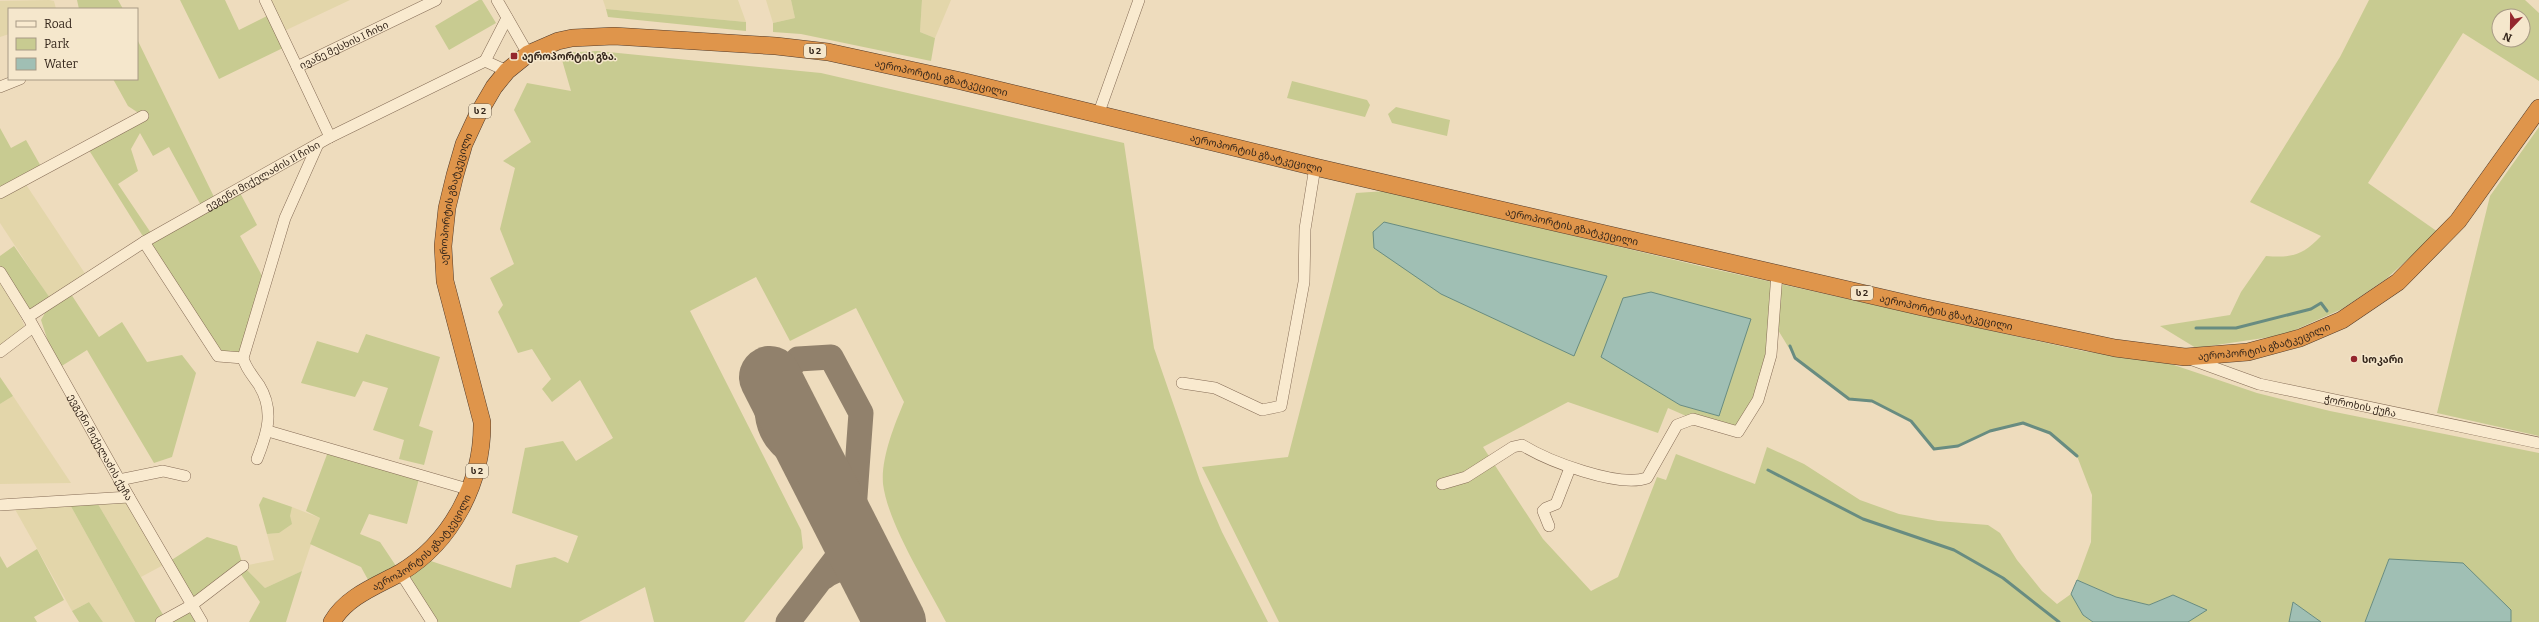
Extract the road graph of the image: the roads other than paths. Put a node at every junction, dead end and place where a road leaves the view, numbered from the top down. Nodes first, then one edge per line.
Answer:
1 (265, 0) edge
2 (436, 0) edge
3 (497, 0) edge
4 (1139, 0) edge
5 (507, 18) junction
6 (528, 54) junction
7 (485, 61) junction
8 (297, 67) junction
9 (507, 71) junction
10 (18, 80) edge
11 (0, 87) edge
12 (2539, 108) edge
13 (1098, 115) junction
14 (143, 116) dead end
15 (330, 137) junction
16 (318, 144) junction
17 (1315, 167) junction
18 (0, 193) edge
19 (144, 242) junction
20 (0, 272) edge
21 (1777, 273) junction
22 (31, 322) junction
23 (0, 352) edge
24 (2186, 357) junction
25 (243, 358) junction
26 (1182, 383) dead end
27 (268, 431) junction
28 (2539, 443) edge
29 (257, 459) dead end
30 (1570, 468) junction
31 (185, 476) dead end
32 (119, 480) junction
33 (1442, 484) dead end
34 (471, 490) junction
35 (129, 498) junction
36 (0, 505) edge
37 (1549, 526) dead end
38 (243, 566) dead end
39 (400, 572) junction
40 (192, 605) junction
41 (161, 622) edge
42 (202, 622) edge
43 (332, 622) edge
44 (432, 622) edge

1 - 8 street, ივანე მესხის I ჩიხი
2 - 8 street, ივანე მესხის I ჩიხი
3 - 5 street
4 - 13 street
5 - 6 street
5 - 7 street
6 - 9 highway, აეროპორტის გზატკეცილი / ს 2
6 - 13 highway, აეროპორტის გზატკეცილი / ს 2
7 - 9 street
7 - 15 street, ევგენი მიქელაძის II ჩიხი
8 - 15 street
9 - 34 highway, აეროპორტის გზატკეცილი / ს 2
10 - 11 street
12 - 24 highway, აეროპორტის გზატკეცილი / ს 2
13 - 17 highway, აეროპორტის გზატკეცილი / ს 2
14 - 18 street
15 - 16 street, ევგენი მიქელაძის II ჩიხი
16 - 19 street, ევგენი მიქელაძის II ჩიხი
16 - 25 street
17 - 21 highway, აეროპორტის გზატკეცილი / ს 2
17 - 26 street
19 - 22 street, ევგენი მიქელაძის II ჩიხი
19 - 25 street
20 - 22 street, ევგენი მიქელაძის ქუჩა
21 - 24 highway, აეროპორტის გზატკეცილი / ს 2
21 - 30 street
22 - 23 street, ევგენი მიქელაძის II ჩიხი
22 - 32 street, ევგენი მიქელაძის ქუჩა
24 - 28 street, ჭოროხის ქუჩა
25 - 27 street
27 - 29 street
27 - 34 street
30 - 33 street
30 - 37 street
31 - 32 street
32 - 35 street, ევგენი მიქელაძის ქუჩა
34 - 39 highway, აეროპორტის გზატკეცილი / ს 2
35 - 36 street
35 - 40 street, ევგენი მიქელაძის ქუჩა
38 - 40 street
39 - 43 highway, აეროპორტის გზატკეცილი / ს 2
39 - 44 street
40 - 41 street
40 - 42 street, ევგენი მიქელაძის ქუჩა

